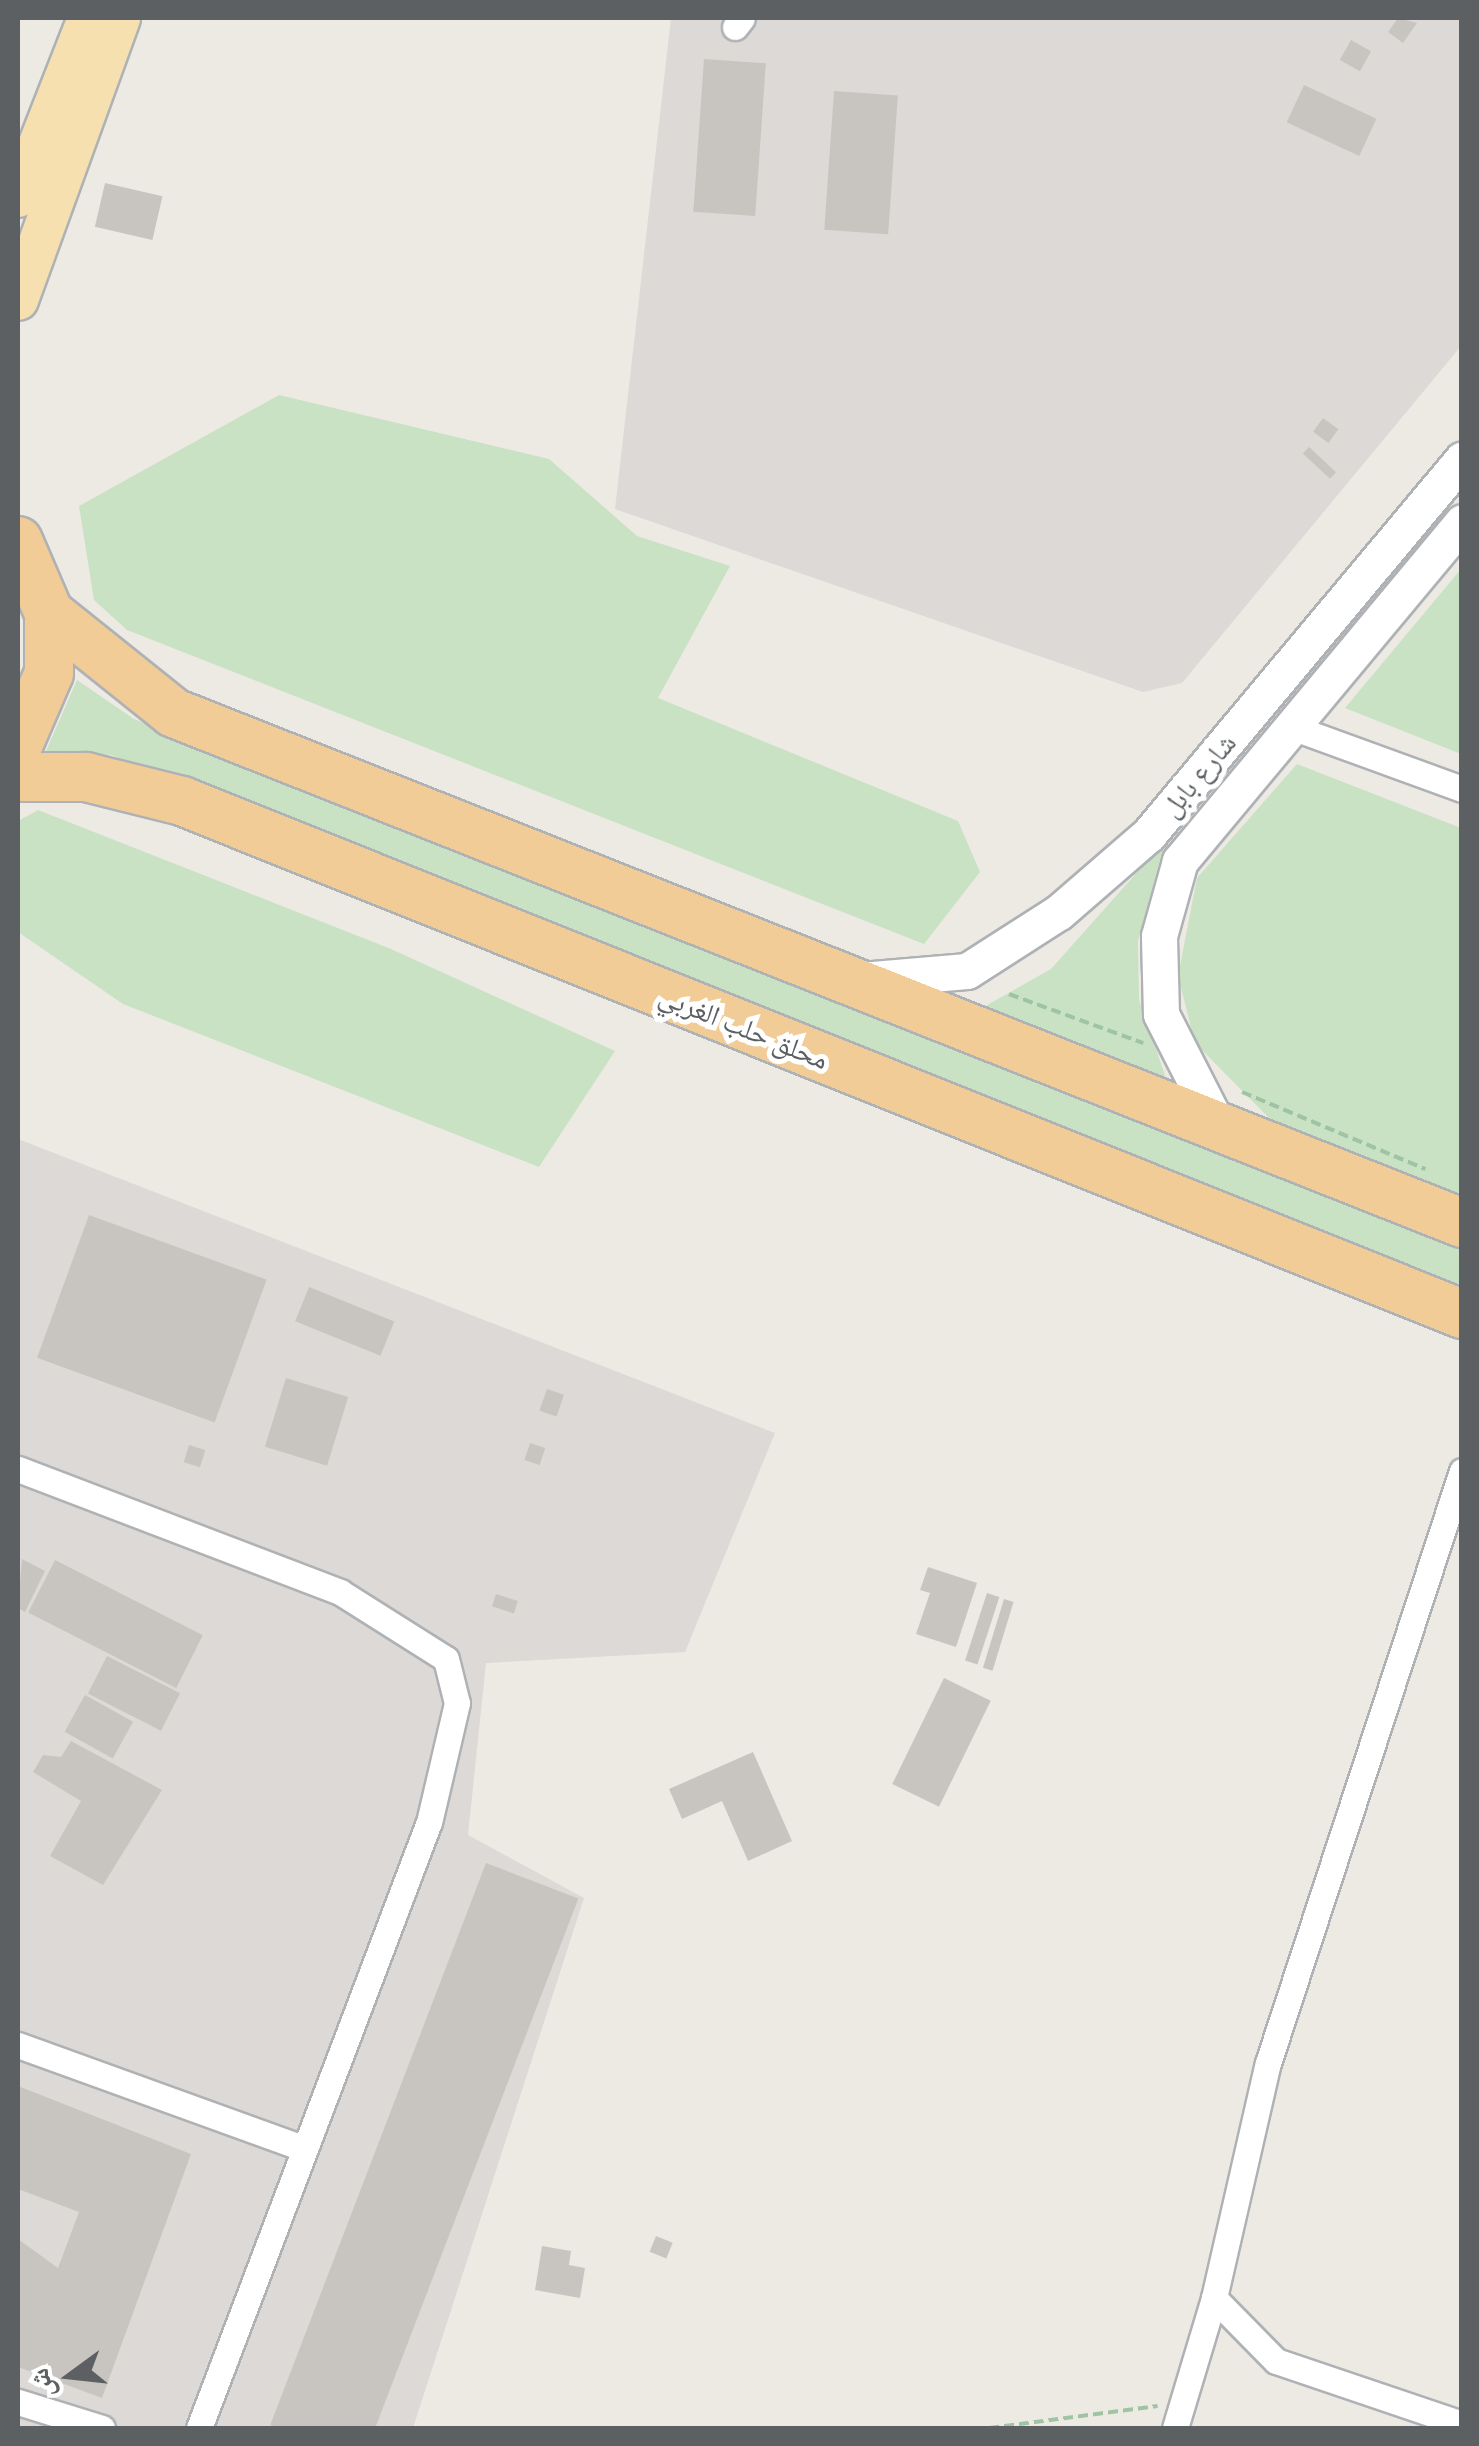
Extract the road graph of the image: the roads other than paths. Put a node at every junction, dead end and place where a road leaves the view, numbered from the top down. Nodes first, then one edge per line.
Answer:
1 (88, 18) edge
2 (120, 18) edge
3 (18, 197) edge
4 (18, 300) edge
5 (1462, 459) edge
6 (1462, 522) edge
7 (18, 541) edge
8 (49, 613) junction
9 (1289, 726) junction
10 (18, 745) edge
11 (18, 777) edge
12 (1462, 789) edge
13 (1164, 816) junction
14 (1194, 842) junction
15 (861, 980) junction
16 (1231, 1110) junction
17 (1462, 1224) edge
18 (1462, 1314) edge
19 (18, 1469) edge
20 (1462, 1471) edge
21 (18, 2045) edge
22 (305, 2149) junction
23 (1214, 2298) junction
24 (18, 2402) edge
25 (1462, 2424) edge
26 (102, 2428) edge
27 (200, 2428) edge
28 (1174, 2428) edge

1 - 3 main road
2 - 4 main road
5 - 13 street, شارع بابل
6 - 9 street
7 - 8 highway
8 - 10 highway
8 - 15 highway
9 - 12 street
9 - 14 street
11 - 18 highway, محلق حلب الغربي
13 - 14 street
13 - 15 street, شارع بابل
14 - 16 street
15 - 16 highway
16 - 17 highway
19 - 22 street
20 - 23 street
21 - 22 street
22 - 27 street
23 - 25 street
23 - 28 street
24 - 26 street

